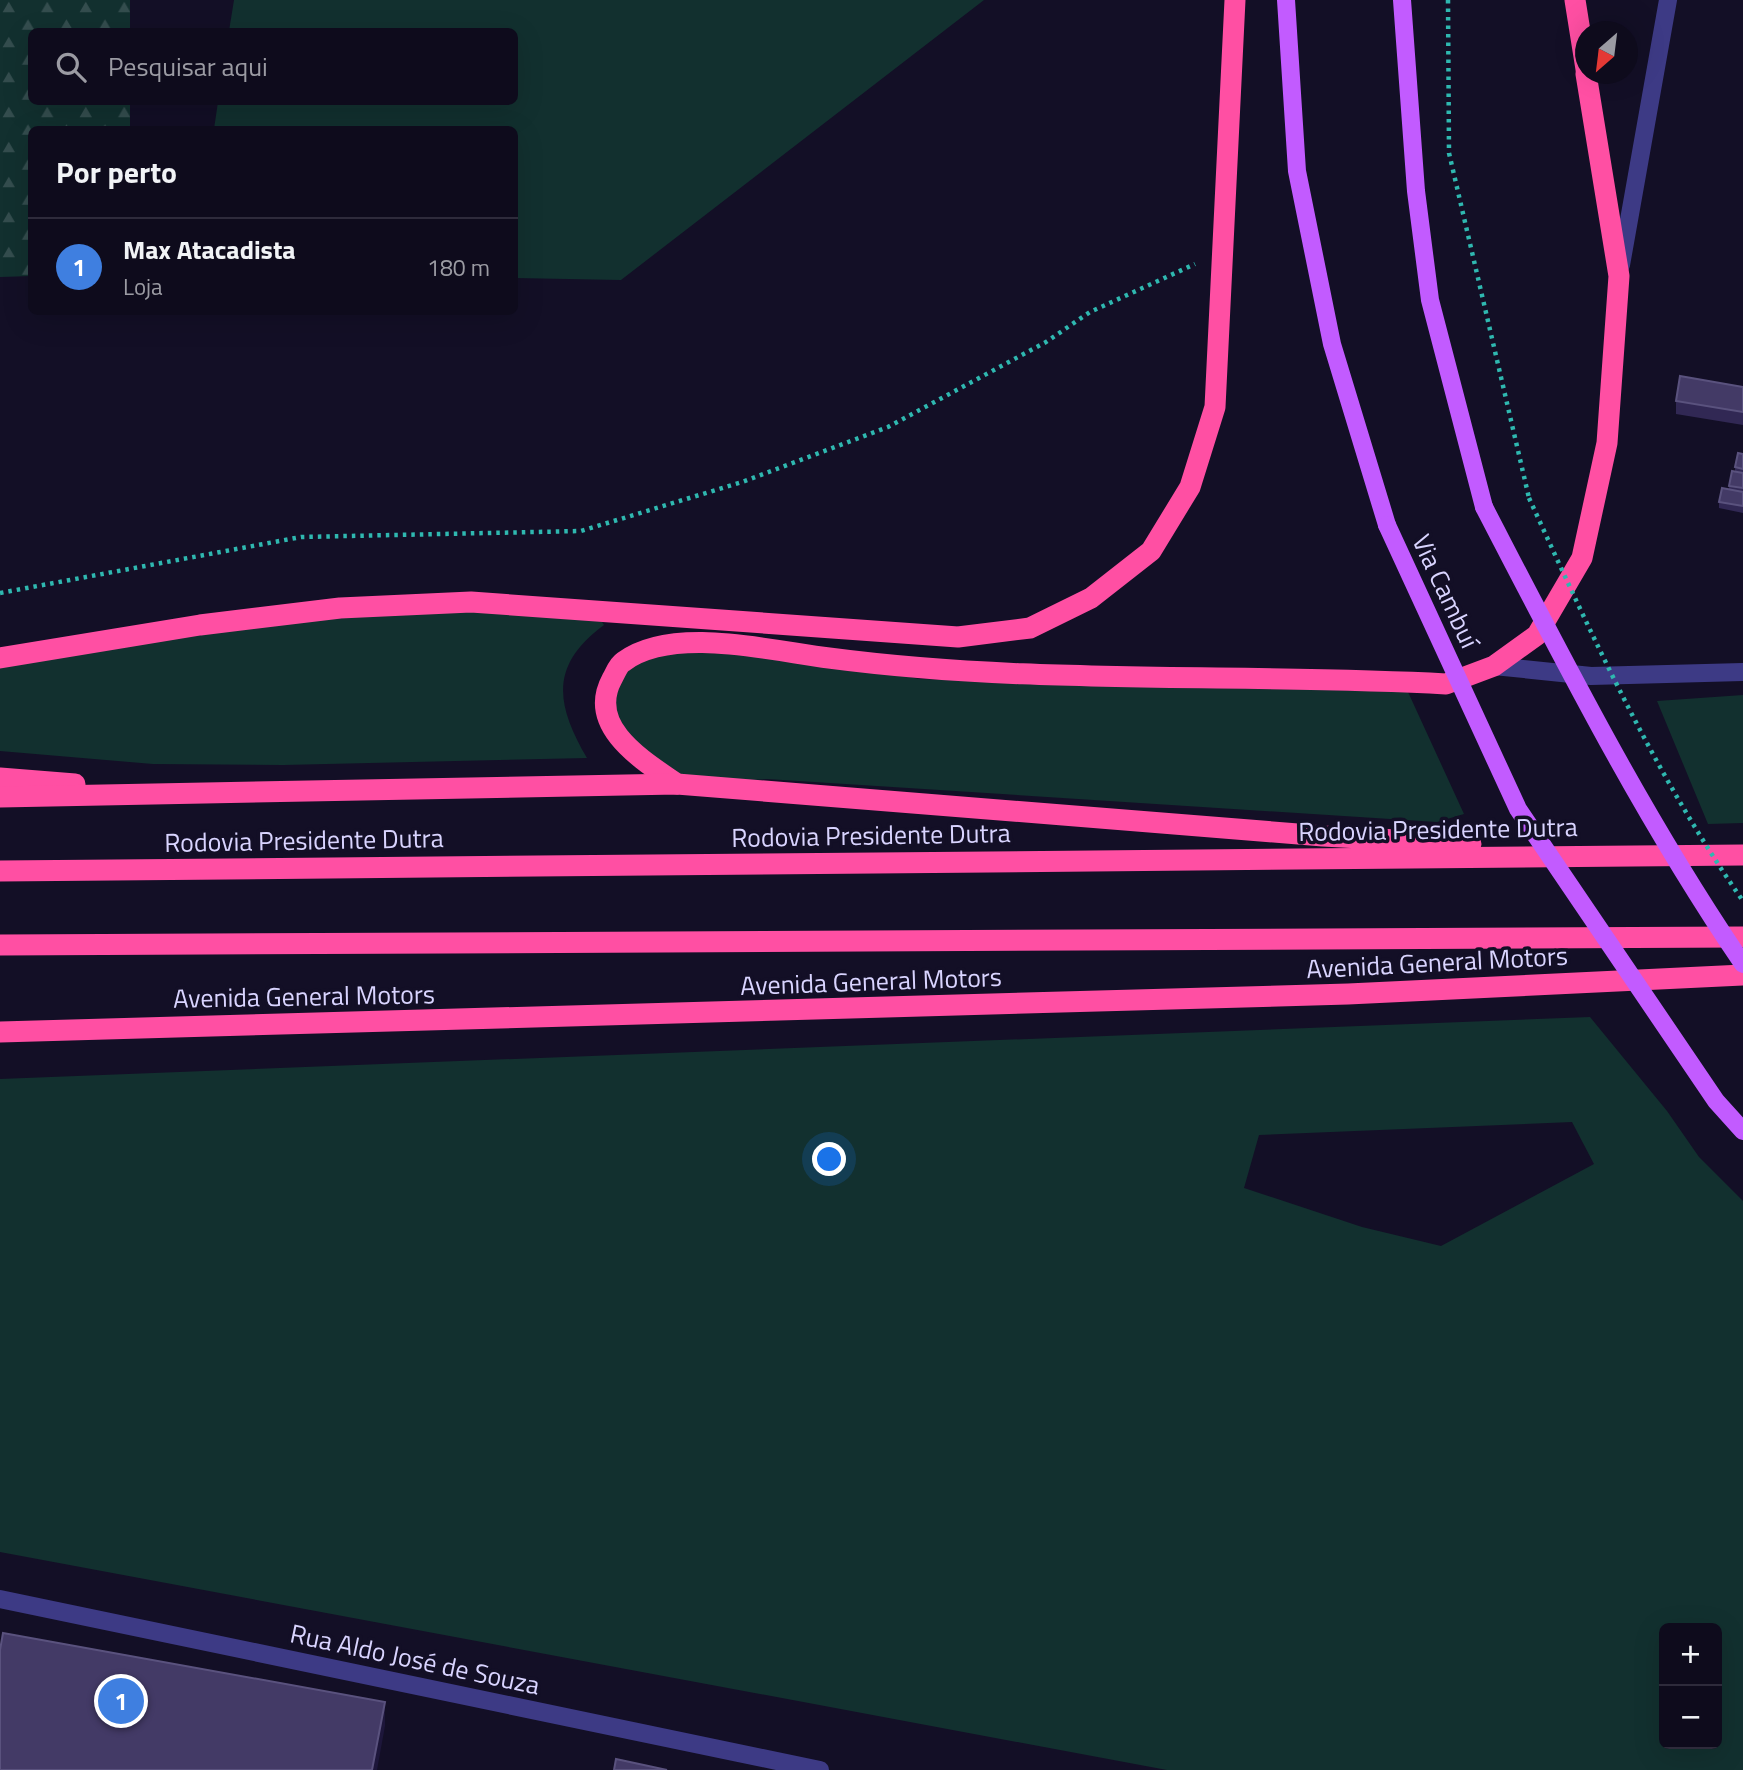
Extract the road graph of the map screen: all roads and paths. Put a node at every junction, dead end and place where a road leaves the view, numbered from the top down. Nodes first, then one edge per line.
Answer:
1 (1236, 0) edge
2 (1286, 0) edge
3 (1402, 0) edge
4 (1448, 0) edge
5 (1575, 0) edge
6 (1668, 0) edge
7 (1578, 21) edge
8 (1588, 84) edge
9 (1221, 251) junction
10 (1619, 276) junction
11 (0, 593) edge
12 (0, 658) edge
13 (1494, 666) junction
14 (1743, 672) edge
15 (0, 778) edge
16 (677, 784) junction
17 (195, 795) junction
18 (0, 797) edge
19 (1679, 855) junction
20 (1743, 855) edge
21 (0, 872) edge
22 (1743, 901) edge
23 (1743, 937) edge
24 (0, 945) edge
25 (1743, 964) edge
26 (1743, 975) edge
27 (0, 1032) edge
28 (1743, 1131) edge
29 (0, 1599) edge
30 (820, 1770) edge

1 - 9 highway
2 - 28 main road, Via Cambuí, bridge
3 - 25 main road, bridge
4 - 22 path, bridge
5 - 7 highway
6 - 10 street
8 - 10 highway
9 - 11 path
9 - 12 highway
10 - 13 highway
13 - 14 street
13 - 16 highway
15 - 17 highway
16 - 17 highway
16 - 19 highway
17 - 18 highway
19 - 20 highway, Rodovia Presidente Dutra
19 - 21 highway, Rodovia Presidente Dutra
23 - 24 highway
26 - 27 highway, Avenida General Motors
29 - 30 street, Rua Aldo José de Souza

